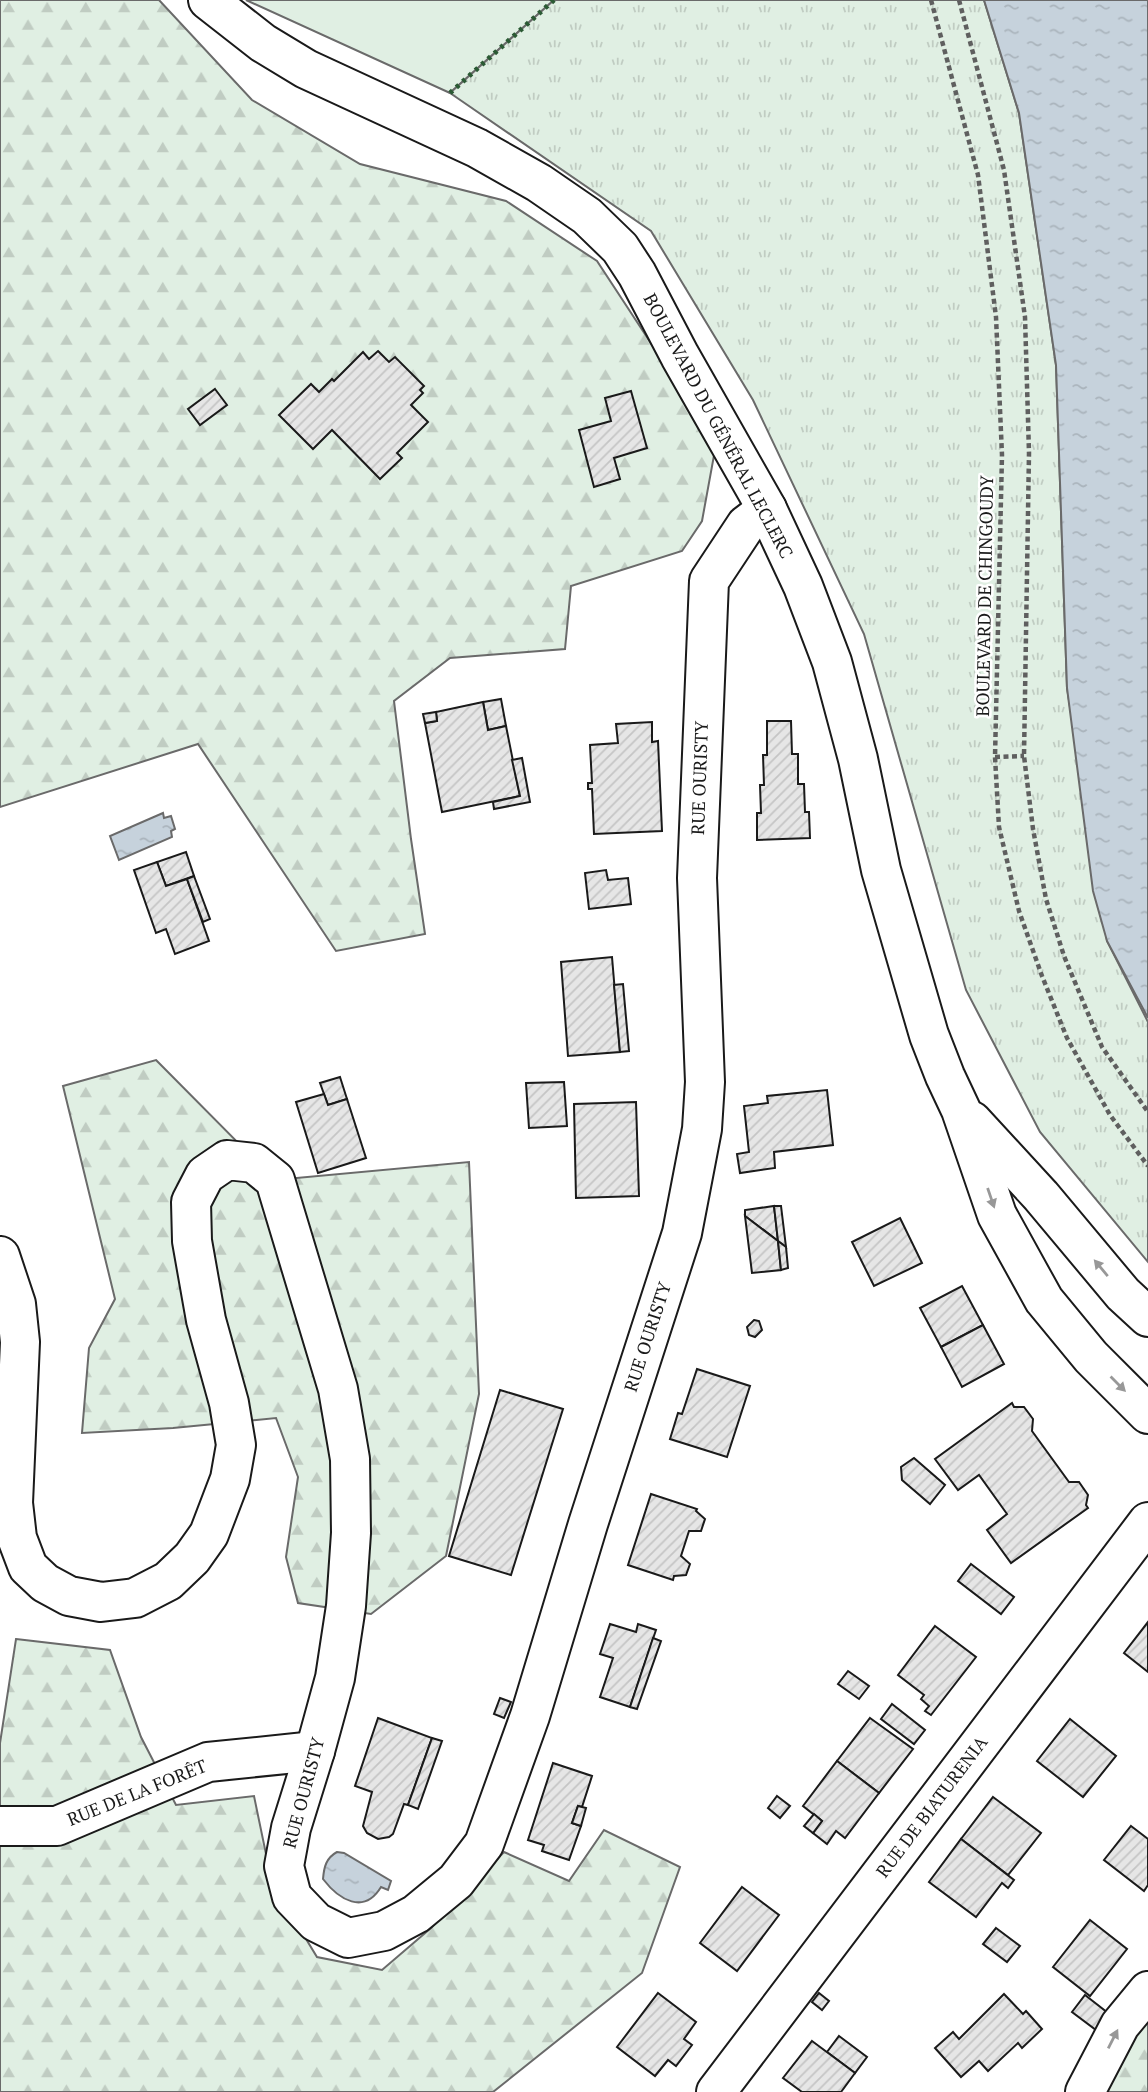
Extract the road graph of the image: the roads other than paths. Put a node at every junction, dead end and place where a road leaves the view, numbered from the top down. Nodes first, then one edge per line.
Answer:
1 (208, 0) edge
2 (767, 509) junction
3 (961, 1110) junction
4 (0, 1256) edge
5 (1148, 1317) edge
6 (1148, 1414) edge
7 (1148, 1522) edge
8 (315, 1751) junction
9 (0, 1826) edge
10 (1148, 1991) edge
11 (716, 2092) edge
12 (1085, 2092) edge

1 - 2 street, BOULEVARD DU GÉNÉRAL LECLERC
2 - 3 street, BOULEVARD DU GÉNÉRAL LECLERC
2 - 8 street, RUE OURISTY
5 -> 3 street, BOULEVARD DU GÉNÉRAL LECLERC
3 -> 6 street, BOULEVARD DU GÉNÉRAL LECLERC
4 - 8 street, RUE OURISTY
7 - 11 street, RUE DE BIATURENIA
8 - 9 street, RUE DE LA FORÊT
12 -> 10 street

